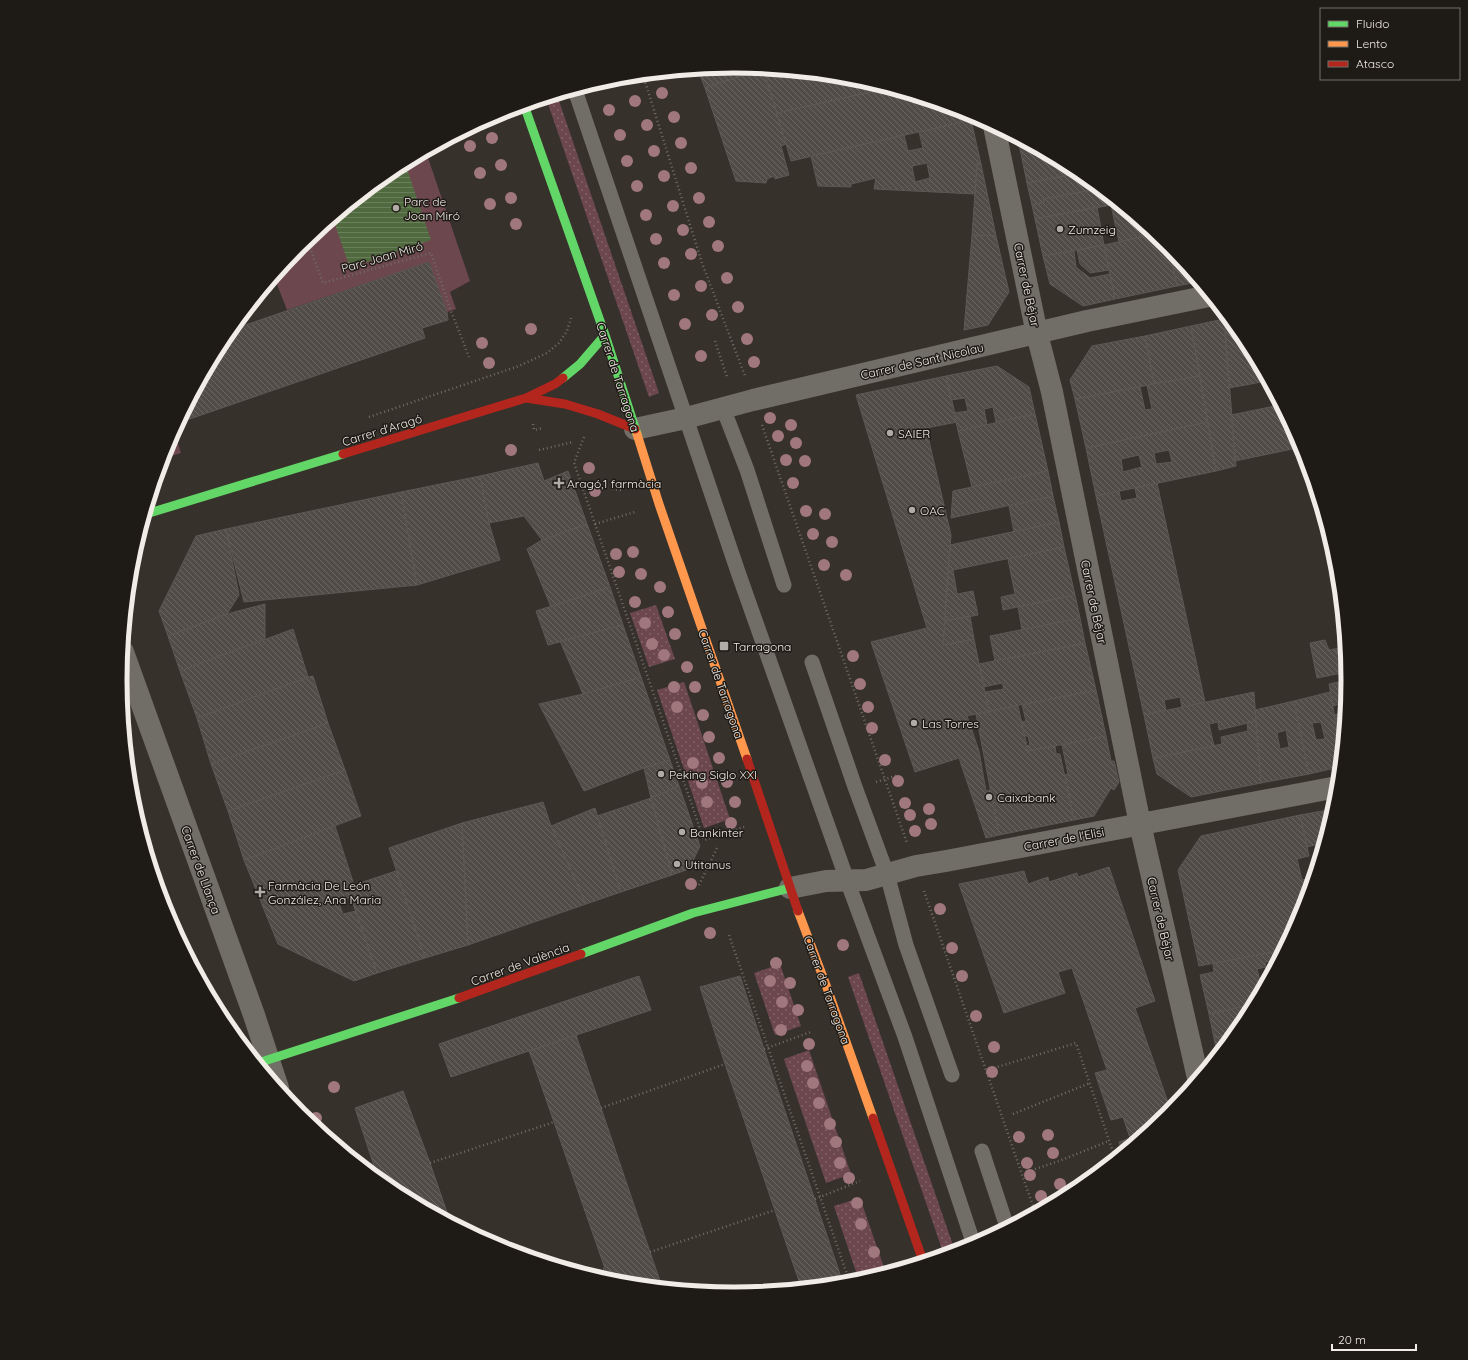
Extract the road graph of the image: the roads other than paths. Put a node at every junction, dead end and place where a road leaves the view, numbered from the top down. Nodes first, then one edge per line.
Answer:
1 (576, 94) edge
2 (526, 110) edge
3 (995, 133) edge
4 (1205, 297) edge
5 (1037, 334) junction
6 (605, 335) junction
7 (526, 398) junction
8 (723, 408) junction
9 (686, 418) junction
10 (635, 429) junction
11 (151, 512) edge
12 (784, 585) dead end
13 (812, 662) dead end
14 (127, 665) edge
15 (1331, 788) edge
16 (1140, 824) junction
17 (887, 874) junction
18 (847, 879) junction
19 (790, 888) junction
20 (264, 1061) edge
21 (1197, 1072) edge
22 (952, 1075) dead end
23 (982, 1151) dead end
24 (1005, 1222) edge
25 (972, 1238) edge
26 (922, 1257) edge

1 - 9 lane
2 - 6 main road, Carrer de Tarragona
3 - 5 street, Carrer de Béjar
4 - 5 street, Carrer de Sant Nicolau
5 - 8 street, Carrer de Sant Nicolau
5 - 16 street, Carrer de Béjar
6 - 7 main road, Carrer d'Aragó
6 - 10 main road, Carrer de Tarragona
7 - 10 main road
7 - 11 main road, Carrer d'Aragó
8 - 9 street, Carrer de Sant Nicolau
8 - 12 lane
9 - 10 street, Carrer de Sant Nicolau
9 - 18 lane
10 - 19 main road, Carrer de Tarragona
13 - 17 lane
14 - 20 street, Carrer de Llança
15 - 16 street, Carrer de l'Elisi
16 - 17 street, Carrer de l'Elisi
16 - 21 street, Carrer de Béjar
17 - 18 street, Carrer de l'Elisi
17 - 22 lane
18 - 19 street, Carrer de l'Elisi
18 - 25 lane
19 - 20 main road, Carrer de València
19 - 26 main road, Carrer de Tarragona
23 - 24 lane

